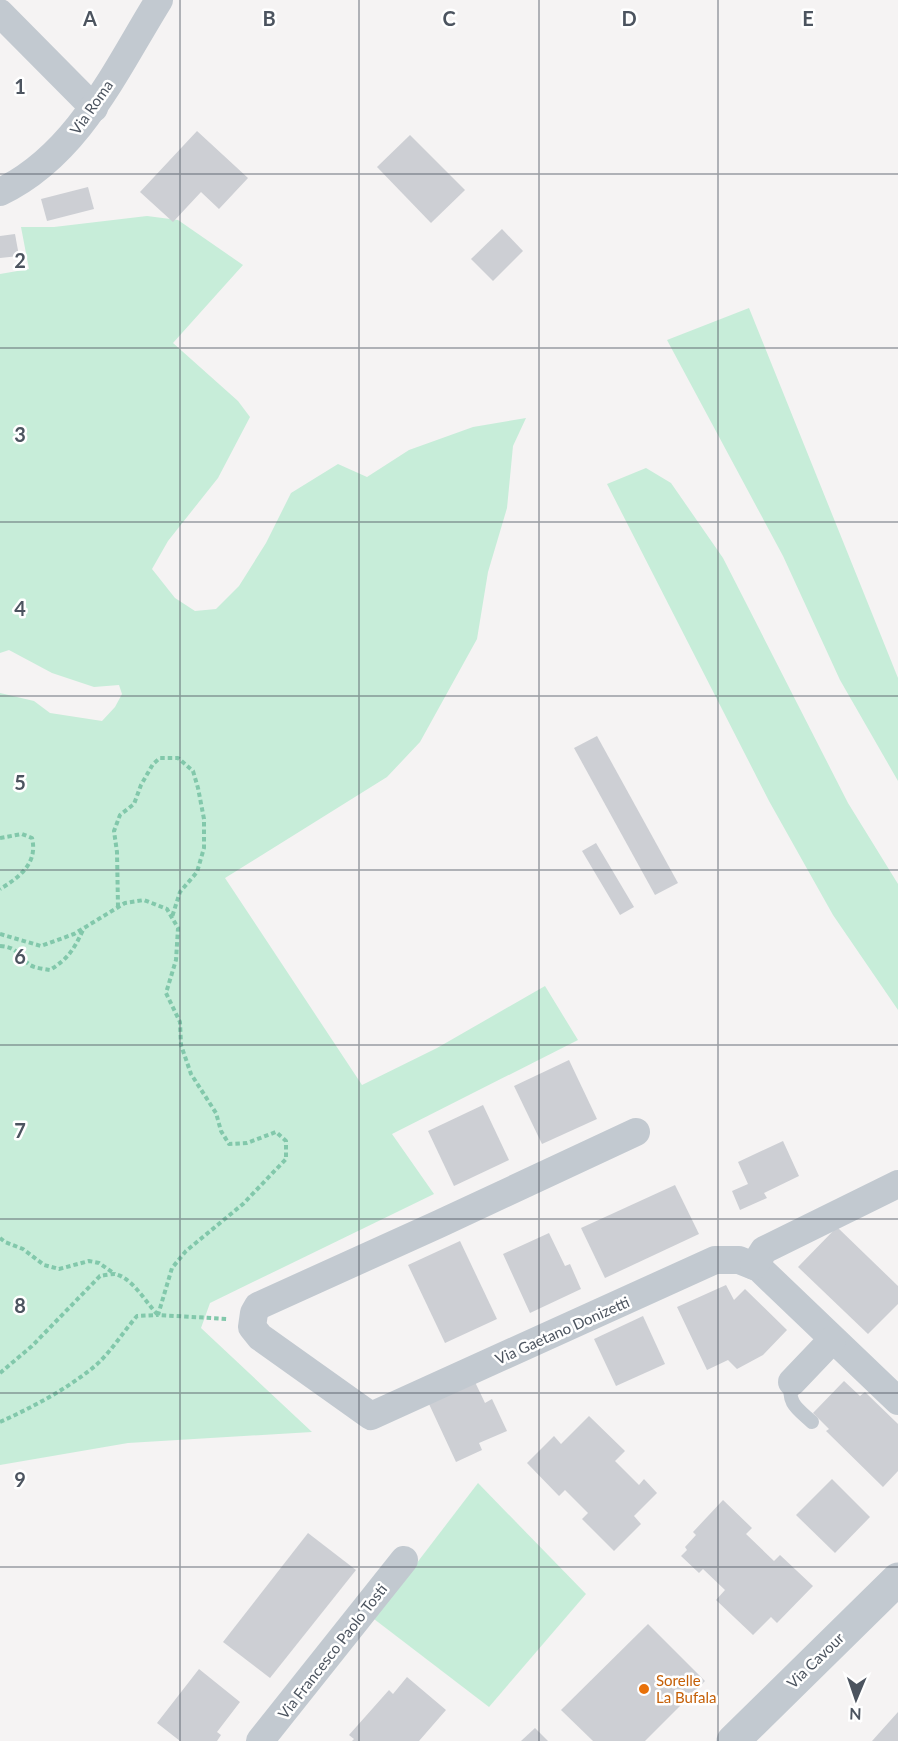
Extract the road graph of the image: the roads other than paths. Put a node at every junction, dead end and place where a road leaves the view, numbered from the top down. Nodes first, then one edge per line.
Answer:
1 (159, 0) edge
2 (0, 13) edge
3 (94, 108) junction
4 (0, 192) edge
5 (636, 1132) dead end
6 (898, 1184) edge
7 (754, 1266) junction
8 (832, 1340) junction
9 (792, 1382) joint
10 (898, 1401) edge
11 (812, 1422) dead end
12 (404, 1560) dead end
13 (898, 1579) edge
14 (260, 1741) edge
15 (733, 1741) edge

1 - 3 street, Via Roma
2 - 3 street
3 - 4 street, Via Roma
5 - 7 street, Via Gaetano Donizetti
6 - 7 street
7 - 8 street, Via Gaetano Donizetti
8 - 9 street
8 - 10 street, Via Gaetano Donizetti
9 - 11 lane
12 - 14 street, Via Francesco Paolo Tosti
13 - 15 street, Via Cavour

